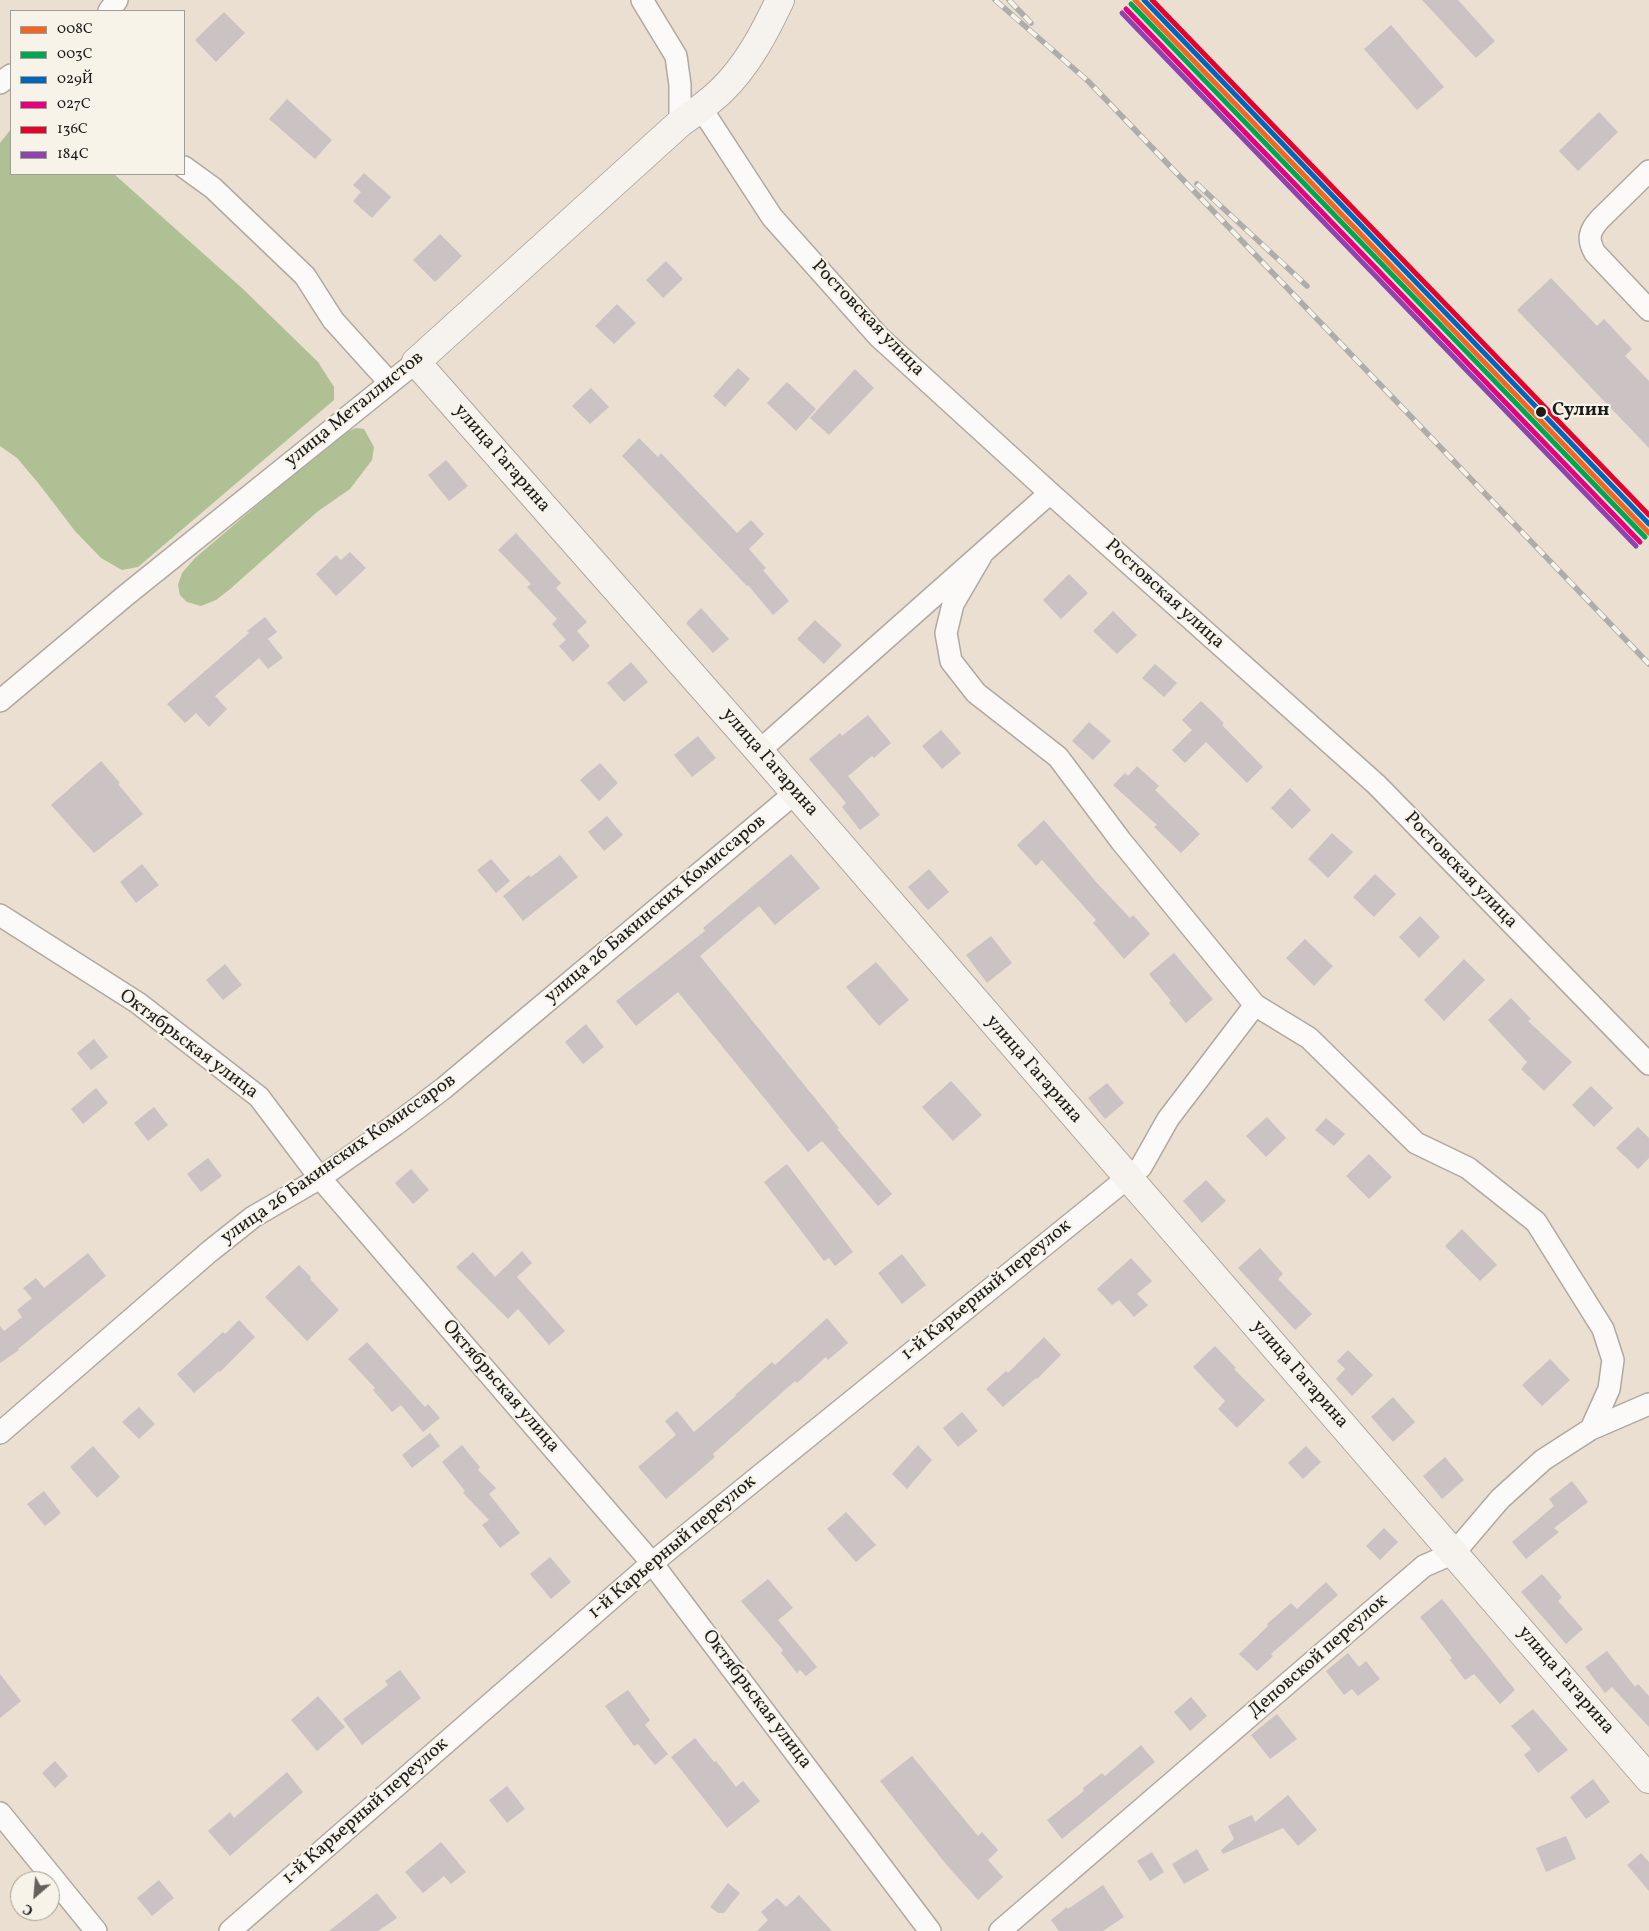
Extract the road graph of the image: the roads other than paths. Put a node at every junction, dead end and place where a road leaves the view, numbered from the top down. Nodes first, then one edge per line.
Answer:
1 (642, 0) edge
2 (780, 0) edge
3 (10, 76) edge
4 (0, 84) edge
5 (690, 116) junction
6 (185, 168) edge
7 (1649, 171) edge
8 (1649, 310) edge
9 (416, 362) junction
10 (390, 383) junction
11 (1050, 493) junction
12 (981, 556) junction
13 (0, 701) edge
14 (759, 751) junction
15 (795, 793) junction
16 (0, 916) edge
17 (1255, 1005) junction
18 (1649, 1064) edge
19 (320, 1178) junction
20 (1128, 1179) junction
21 (1649, 1404) edge
22 (1591, 1429) junction
23 (0, 1434) edge
24 (1454, 1553) junction
25 (652, 1563) junction
26 (1649, 1779) edge
27 (0, 1813) edge
28 (96, 1931) edge
29 (230, 1931) edge
30 (930, 1931) edge
31 (1000, 1931) edge

1 - 5 street
2 - 5 main road, улица Металлистов
3 - 4 street
5 - 9 main road, улица Металлистов
5 - 11 street, Ростовская улица
6 - 10 street
7 - 8 street
9 - 10 street, улица Металлистов
9 - 14 main road, улица Гагарина
10 - 13 street, улица Металлистов
11 - 12 street
11 - 18 street, Ростовская улица
12 - 14 street
12 - 17 street
14 - 15 main road, улица Гагарина
15 - 19 street, улица 26 Бакинских Комиссаров
15 - 20 main road, улица Гагарина
16 - 19 street, Октябрьская улица
17 - 20 street, 1-й Карьерный переулок
17 - 22 street
19 - 23 street, улица 26 Бакинских Комиссаров
19 - 25 street, Октябрьская улица
20 - 24 main road, улица Гагарина
20 - 25 street, 1-й Карьерный переулок
21 - 22 street, Деповской переулок
22 - 24 street, Деповской переулок
24 - 26 main road, улица Гагарина
24 - 31 street, Деповской переулок
25 - 29 street, 1-й Карьерный переулок
25 - 30 street, Октябрьская улица
27 - 28 street

